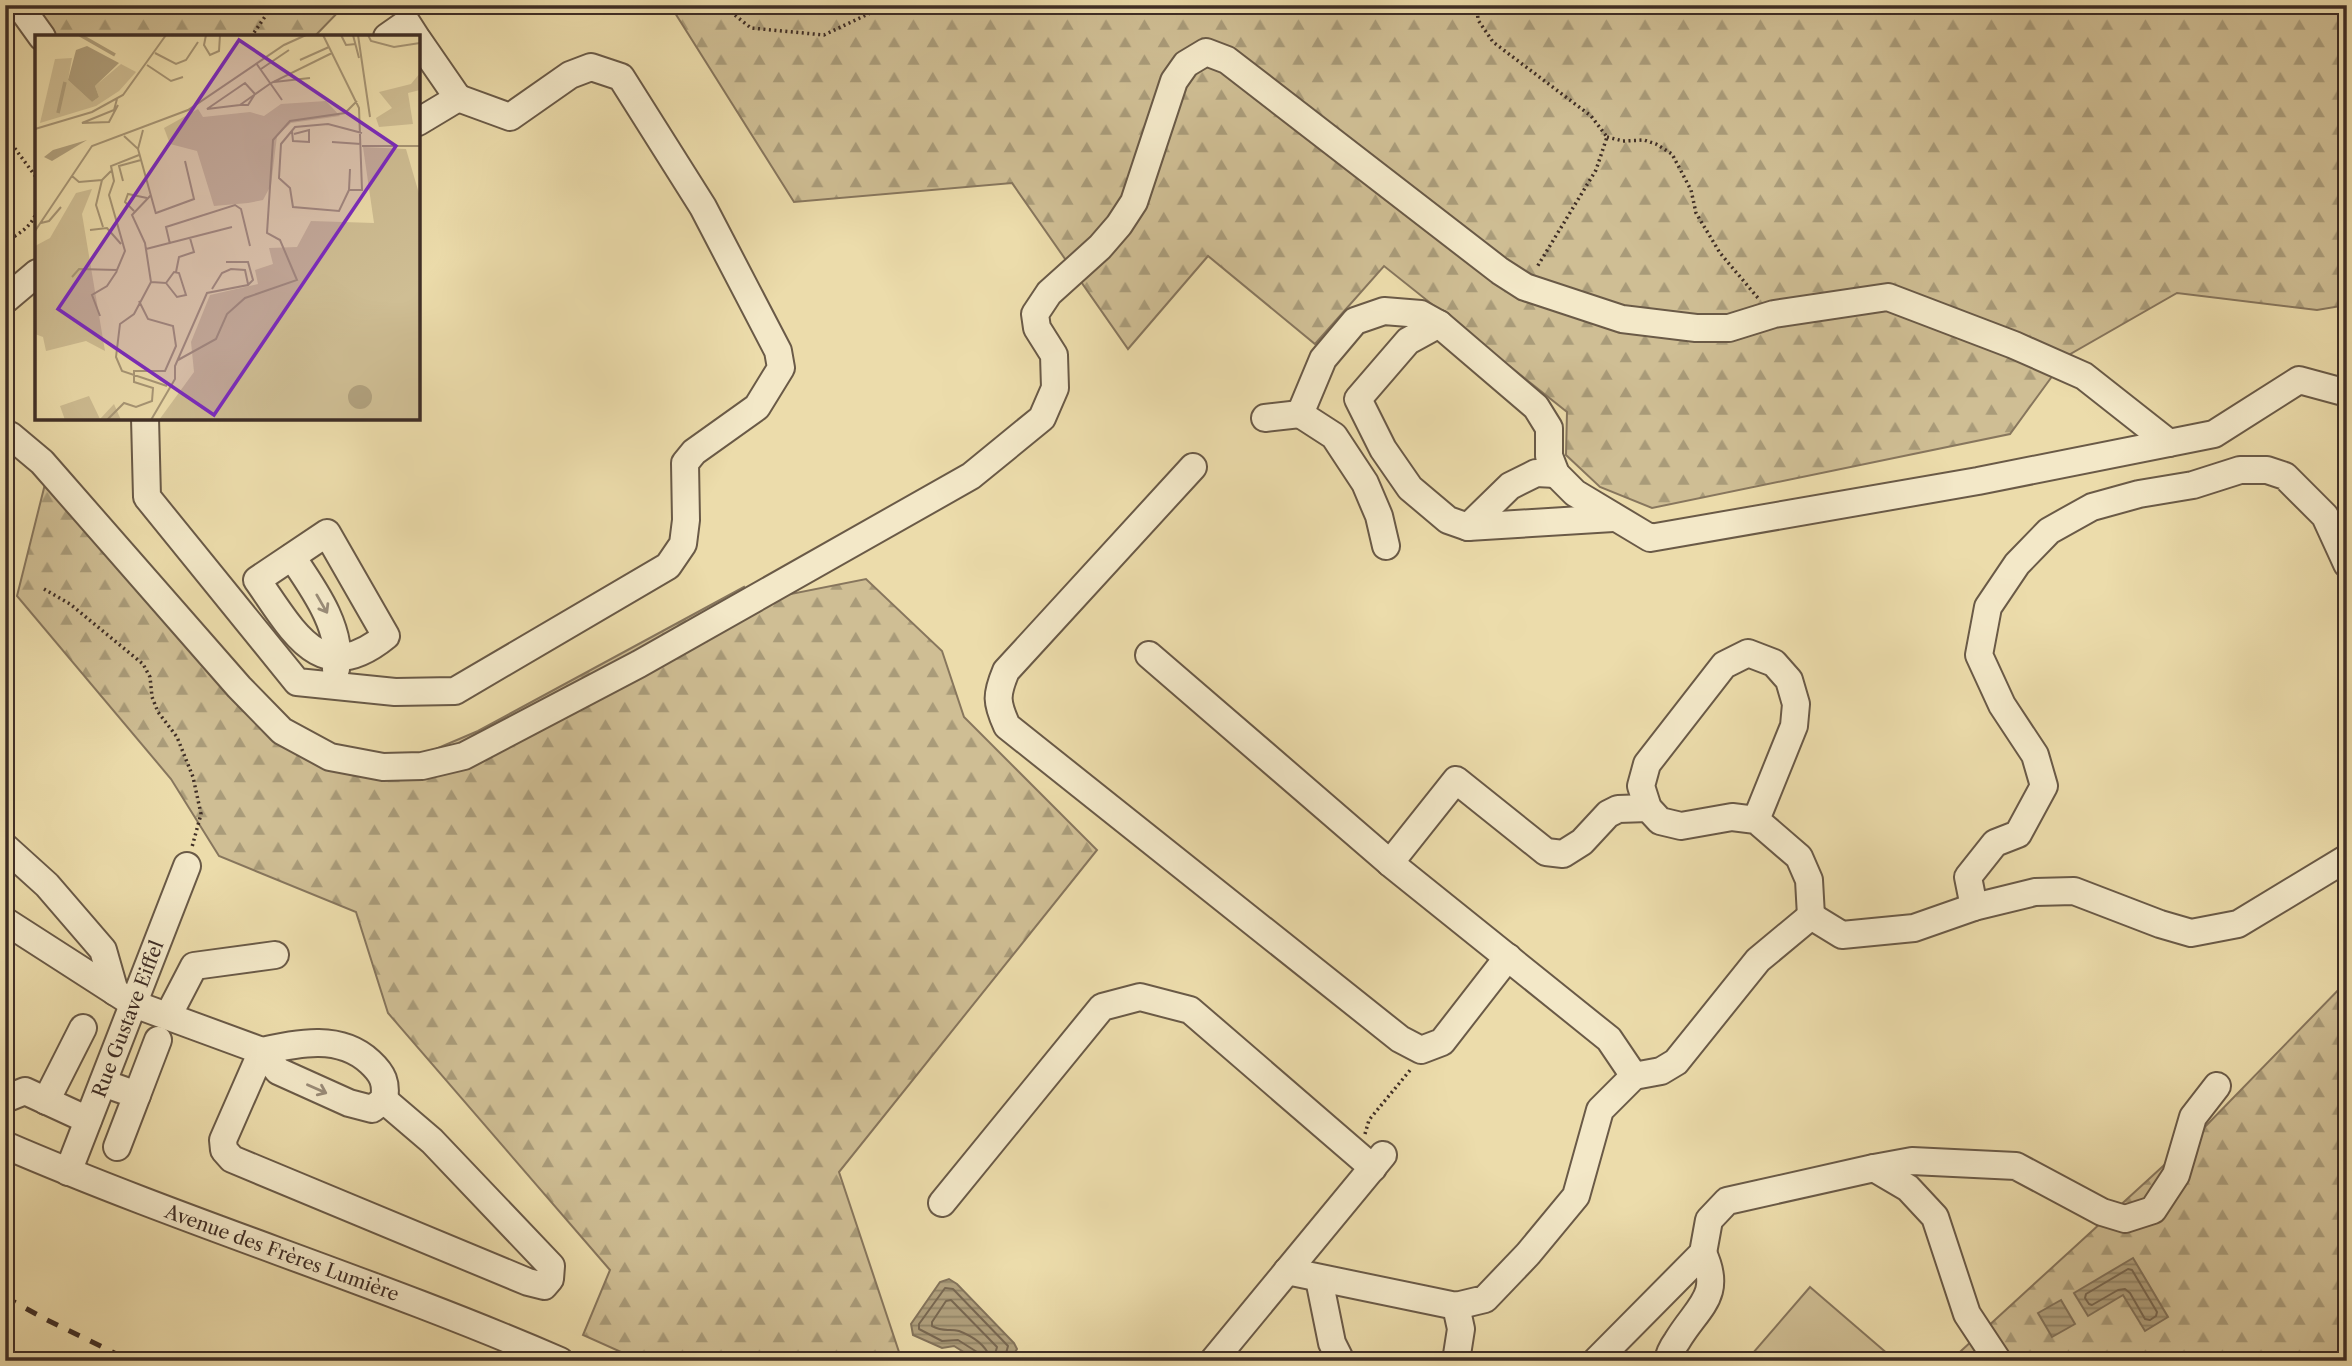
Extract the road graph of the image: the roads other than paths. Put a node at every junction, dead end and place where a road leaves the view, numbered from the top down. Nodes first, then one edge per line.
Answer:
1 (19, 5) edge
2 (41, 35) edge
3 (390, 35) edge
4 (415, 35) edge
5 (420, 42) edge
6 (458, 98) junction
7 (420, 121) edge
8 (35, 276) edge
9 (5, 300) edge
10 (1440, 324) junction
11 (2347, 393) edge
12 (1300, 414) junction
13 (1265, 418) dead end
14 (145, 420) edge
15 (5, 433) edge
16 (2169, 443) junction
17 (1193, 467) dead end
18 (1556, 474) junction
19 (1613, 517) junction
20 (1468, 527) junction
21 (1386, 547) dead end
22 (292, 557) junction
23 (2347, 564) edge
24 (1149, 655) dead end
25 (339, 656) junction
26 (332, 685) junction
27 (1648, 808) junction
28 (1756, 820) junction
29 (5, 847) edge
30 (2347, 858) edge
31 (1390, 863) junction
32 (187, 866) road end
33 (1974, 907) junction
34 (1811, 916) junction
35 (5, 921) edge
36 (275, 955) dead end
37 (1508, 957) junction
38 (124, 998) junction
39 (83, 1028) dead end
40 (163, 1028) junction
41 (262, 1051) junction
42 (1634, 1076) junction
43 (103, 1083) junction
44 (2217, 1086) dead end
45 (137, 1095) junction
46 (5, 1099) edge
47 (384, 1100) junction
48 (47, 1101) junction
49 (88, 1121) junction
50 (5, 1145) edge
51 (117, 1147) dead end
52 (1874, 1168) junction
53 (68, 1172) junction
54 (942, 1203) dead end
55 (1703, 1253) junction
56 (1287, 1271) junction
57 (1319, 1279) junction
58 (1455, 1306) junction
59 (560, 1361) edge
60 (1213, 1361) edge
61 (1341, 1361) edge
62 (1456, 1361) edge
63 (1596, 1361) edge
64 (1668, 1361) edge
65 (1998, 1361) edge

1 - 2 street
3 - 4 street
5 - 6 street
6 - 7 street
6 - 26 street
8 - 9 street
10 - 12 street
10 - 18 street
10 - 20 street
11 - 16 street
12 - 13 street
12 - 21 street
14 - 26 street
15 - 16 street
16 - 19 street
17 - 37 street
18 - 19 street
18 - 20 street
19 - 20 street
22 -> 25 street
22 - 25 street
22 - 25 street
23 - 33 street
24 - 31 street
25 - 26 street
27 - 28 street
27 - 28 street
27 - 31 street
28 - 34 street
29 - 38 street
30 - 33 street
31 - 37 street
32 - 38 street, Rue Gustave Eiffel
33 - 34 street
34 - 42 street
35 - 38 street
36 - 40 street
37 - 42 street
38 - 40 street
38 - 43 street, Rue Gustave Eiffel
39 - 48 street
40 - 41 street
40 - 45 street
41 -> 47 street
41 - 47 street
41 - 47 street
42 - 58 street
43 - 45 street
43 - 49 street, Rue Gustave Eiffel
44 - 52 street
45 - 51 street
46 - 48 street
48 - 49 street
49 - 53 street, Rue Gustave Eiffel
50 - 53 street, Avenue des Frères Lumière
52 - 55 street
52 - 65 street
53 - 59 street, Avenue des Frères Lumière
54 - 56 street
55 - 63 street
55 - 64 street
56 - 57 street
56 - 60 street
57 - 58 street
57 - 61 street
58 - 62 street

